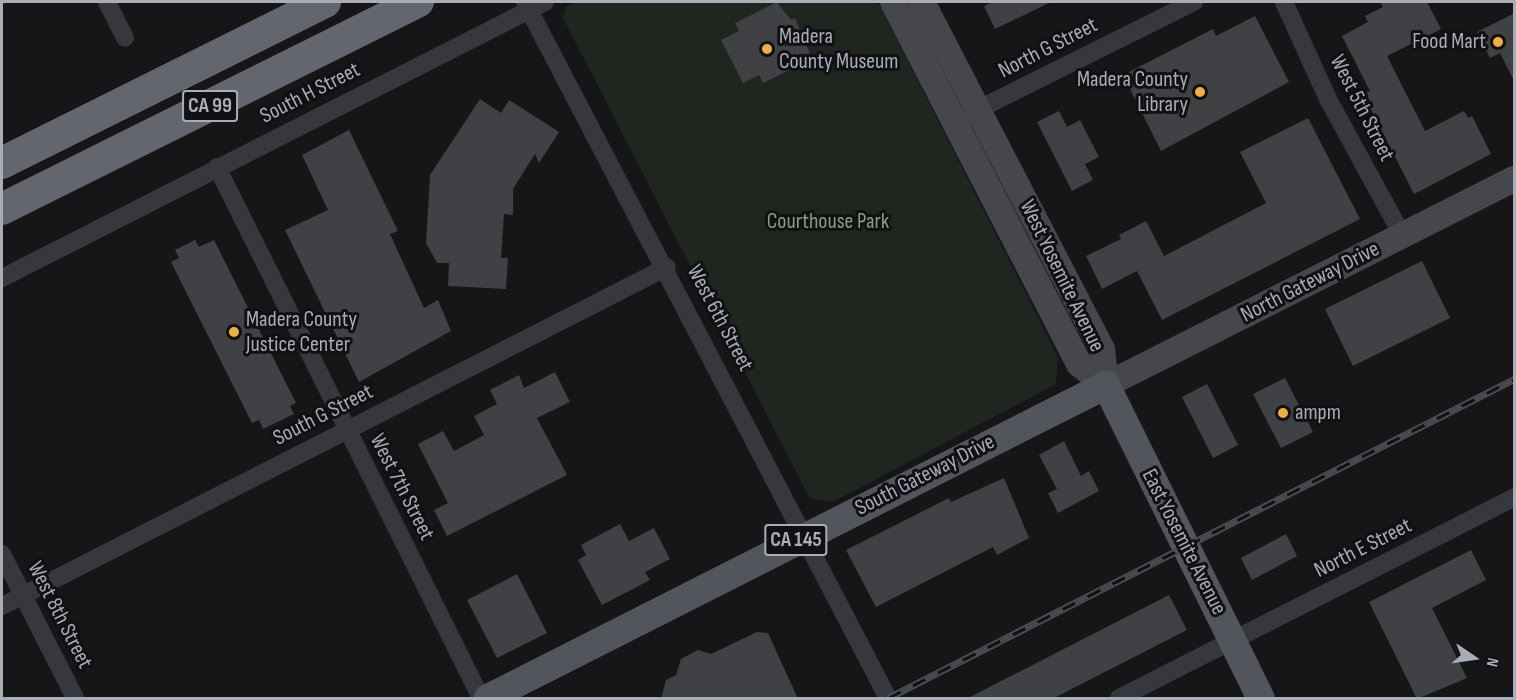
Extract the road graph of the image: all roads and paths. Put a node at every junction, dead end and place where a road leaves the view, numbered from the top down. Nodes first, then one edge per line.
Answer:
1 (107, 2) edge
2 (325, 2) edge
3 (418, 2) edge
4 (893, 2) edge
5 (922, 2) edge
6 (1194, 2) edge
7 (1284, 2) edge
8 (533, 4) edge
9 (125, 38) dead end
10 (966, 116) junction
11 (2, 163) edge
12 (217, 167) junction
13 (1515, 179) edge
14 (2, 209) edge
15 (1402, 235) junction
16 (667, 267) junction
17 (2, 278) edge
18 (1106, 385) junction
19 (346, 430) junction
20 (1515, 498) edge
21 (806, 534) junction
22 (2, 554) edge
23 (22, 596) junction
24 (2, 606) edge
25 (1232, 639) junction
26 (75, 699) edge
27 (481, 699) edge
28 (488, 699) edge
29 (888, 699) edge
30 (1119, 699) edge
31 (1261, 699) edge

1 - 9 street
2 - 11 highway, CA 99
3 - 14 highway, CA 99
4 - 10 main road, West Yosemite Avenue
5 - 10 main road, West Yosemite Avenue
6 - 10 street, North G Street
7 - 15 street, West 5th Street
8 - 12 street, South H Street
8 - 16 street, West 6th Street
10 - 18 main road, West Yosemite Avenue
12 - 17 street, South H Street
12 - 19 street, West 7th Street
13 - 15 main road, North Gateway Drive
15 - 18 main road, North Gateway Drive
16 - 19 street, South G Street
16 - 21 street, West 6th Street
18 - 21 main road, South Gateway Drive / CA 145
18 - 25 main road, East Yosemite Avenue
19 - 23 street, South G Street
19 - 27 street, West 7th Street
20 - 25 street, North E Street
21 - 28 main road, South Gateway Drive / CA 145
21 - 29 street, West 6th Street
22 - 23 street, West 8th Street
23 - 24 street, South G Street
23 - 26 street, West 8th Street
25 - 30 street, North E Street
25 - 31 main road, East Yosemite Avenue

